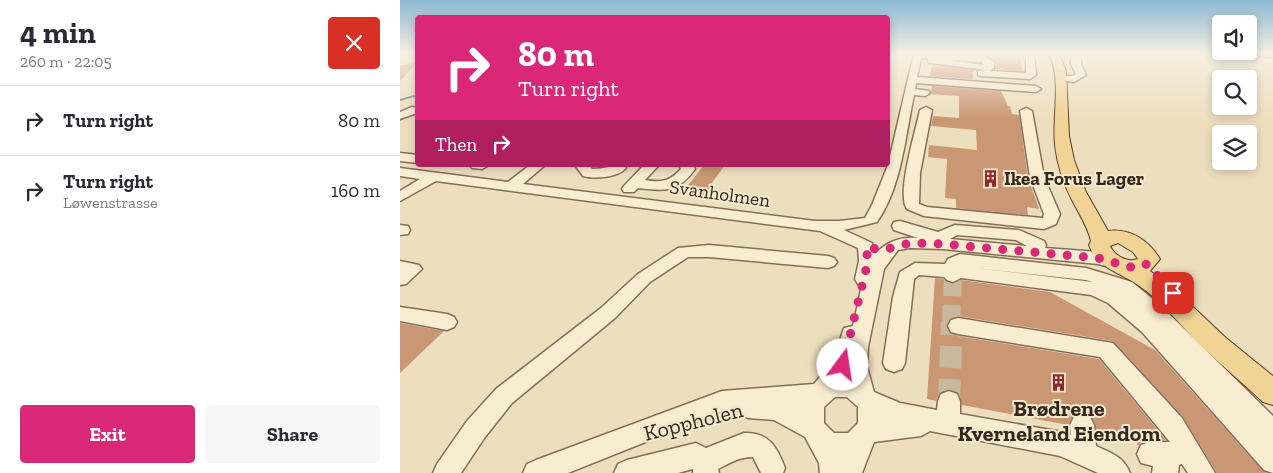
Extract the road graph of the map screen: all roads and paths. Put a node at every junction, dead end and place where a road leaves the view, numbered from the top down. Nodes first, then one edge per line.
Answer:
1 (913, 75) edge
2 (1015, 75) edge
3 (1030, 75) edge
4 (1081, 75) edge
5 (1061, 78) joint
6 (911, 85) junction
7 (1036, 89) dead end
8 (925, 93) dead end
9 (415, 100) edge
10 (400, 105) edge
11 (415, 110) edge
12 (926, 110) dead end
13 (1026, 112) dead end
14 (400, 116) edge
15 (901, 130) junction
16 (921, 132) junction
17 (400, 156) edge
18 (415, 158) edge
19 (535, 167) edge
20 (584, 167) edge
21 (619, 167) edge
22 (650, 167) edge
23 (687, 167) edge
24 (400, 172) edge
25 (914, 172) junction
26 (891, 174) junction
27 (434, 176) junction
28 (635, 183) junction
29 (511, 186) junction
30 (1076, 186) junction
31 (400, 197) edge
32 (619, 200) junction
33 (867, 221) junction
34 (898, 225) junction
35 (815, 226) junction
36 (1123, 239) junction
37 (863, 245) junction
38 (895, 247) junction
39 (1116, 256) junction
40 (828, 262) dead end
41 (400, 267) edge
42 (953, 274) junction
43 (400, 279) edge
44 (400, 314) edge
45 (447, 322) dead end
46 (958, 326) dead end
47 (894, 363) dead end
48 (821, 393) junction
49 (1273, 393) edge
50 (866, 399) junction
51 (949, 412) junction
52 (1082, 425) dead end
53 (814, 431) junction
54 (1273, 433) edge
55 (864, 434) junction
56 (628, 438) junction
57 (1084, 454) junction
58 (1273, 461) edge
59 (1168, 462) edge
60 (705, 468) edge
61 (772, 468) dead end
62 (446, 473) edge
63 (536, 473) edge
64 (627, 473) edge
65 (833, 473) edge
66 (849, 473) edge
67 (1118, 473) edge
68 (1202, 473) edge

1 - 6 street
2 - 3 street
4 - 5 street
5 - 30 main road
6 - 7 street
6 - 8 street
6 - 15 street
9 - 10 street
11 - 14 street
12 - 16 street
13 - 25 street
15 - 16 street
15 - 26 street
16 - 25 street
17 - 18 street
19 - 29 street
20 - 21 street
22 - 28 street, Svanholmen
23 - 28 street
24 - 27 street, Svanholmen
25 - 26 street
26 - 33 street
26 - 34 street
27 - 29 street, Svanholmen
27 - 31 street
28 - 32 street, Svanholmen
29 - 32 street, Svanholmen
30 - 36 main road
30 - 39 main road
32 - 35 street, Svanholmen
33 - 34 street
33 - 35 street, Svanholmen
33 - 37 street
34 - 38 street
34 - 39 street
35 - 37 street, Svanholmen
36 - 39 main road
36 - 39 main road
37 - 38 street
37 - 48 street
38 - 39 street
38 - 50 street
39 - 49 main road
40 - 62 street
41 - 43 street
42 - 47 street
42 - 54 street
42 - 58 street
44 - 45 street
46 - 59 street
48 - 50 street
48 - 53 street
48 - 56 street, Koppholen
50 - 51 street
50 - 55 street
51 - 55 street
51 - 57 street
52 - 57 street
53 - 55 street
53 - 56 street, Koppholen
53 - 65 street
55 - 66 street
56 - 63 street, Koppholen
57 - 67 street
59 - 68 street
60 - 61 street
60 - 64 street

